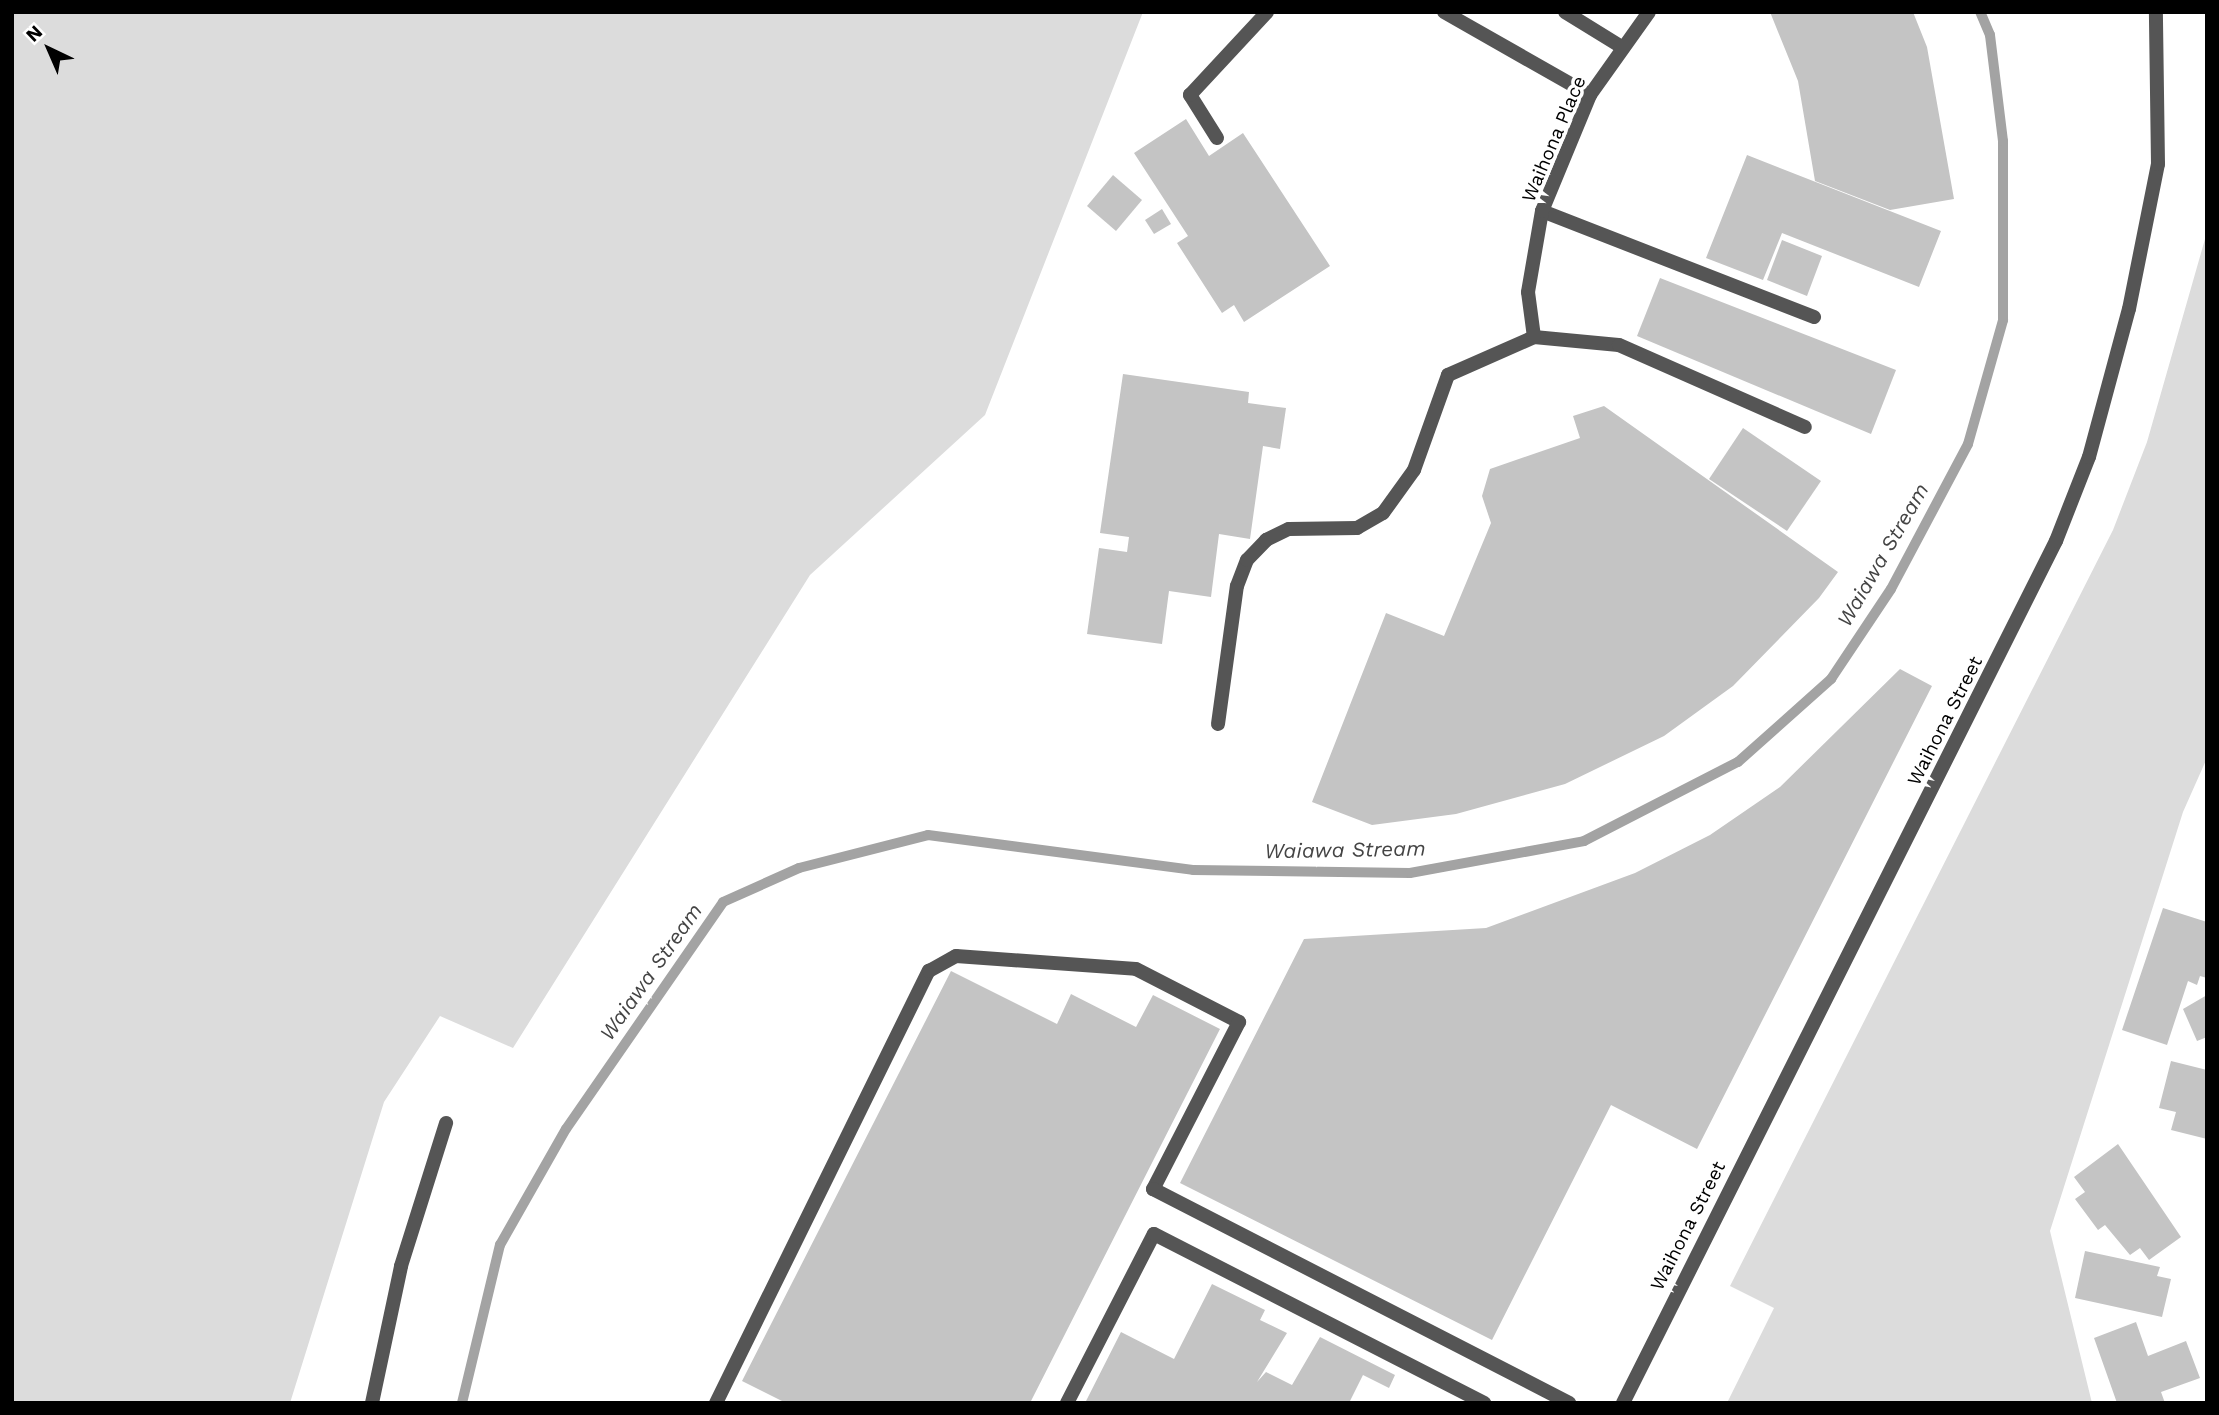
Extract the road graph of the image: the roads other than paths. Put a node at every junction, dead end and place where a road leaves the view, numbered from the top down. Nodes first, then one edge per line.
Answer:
1 (1267, 12) edge
2 (1444, 12) edge
3 (1566, 12) edge
4 (1649, 12) edge
5 (2156, 12) edge
6 (1620, 46) junction
7 (1590, 95) junction
8 (1217, 138) dead end
9 (1542, 211) junction
10 (1814, 317) dead end
11 (1534, 337) junction
12 (1805, 427) dead end
13 (1218, 724) dead end
14 (446, 1123) dead end
15 (372, 1403) edge
16 (716, 1403) edge
17 (1067, 1403) edge
18 (1484, 1403) edge
19 (1569, 1403) edge
20 (1623, 1403) edge

1 - 8 street
2 - 7 street
3 - 6 street
4 - 6 street, Waihona Place
5 - 20 street, Waihona Street
6 - 7 street, Waihona Place
7 - 9 street, Waihona Place
9 - 10 street
9 - 11 street, Waihona Place
11 - 12 street
11 - 13 street
14 - 15 street
16 - 19 street
17 - 18 street

